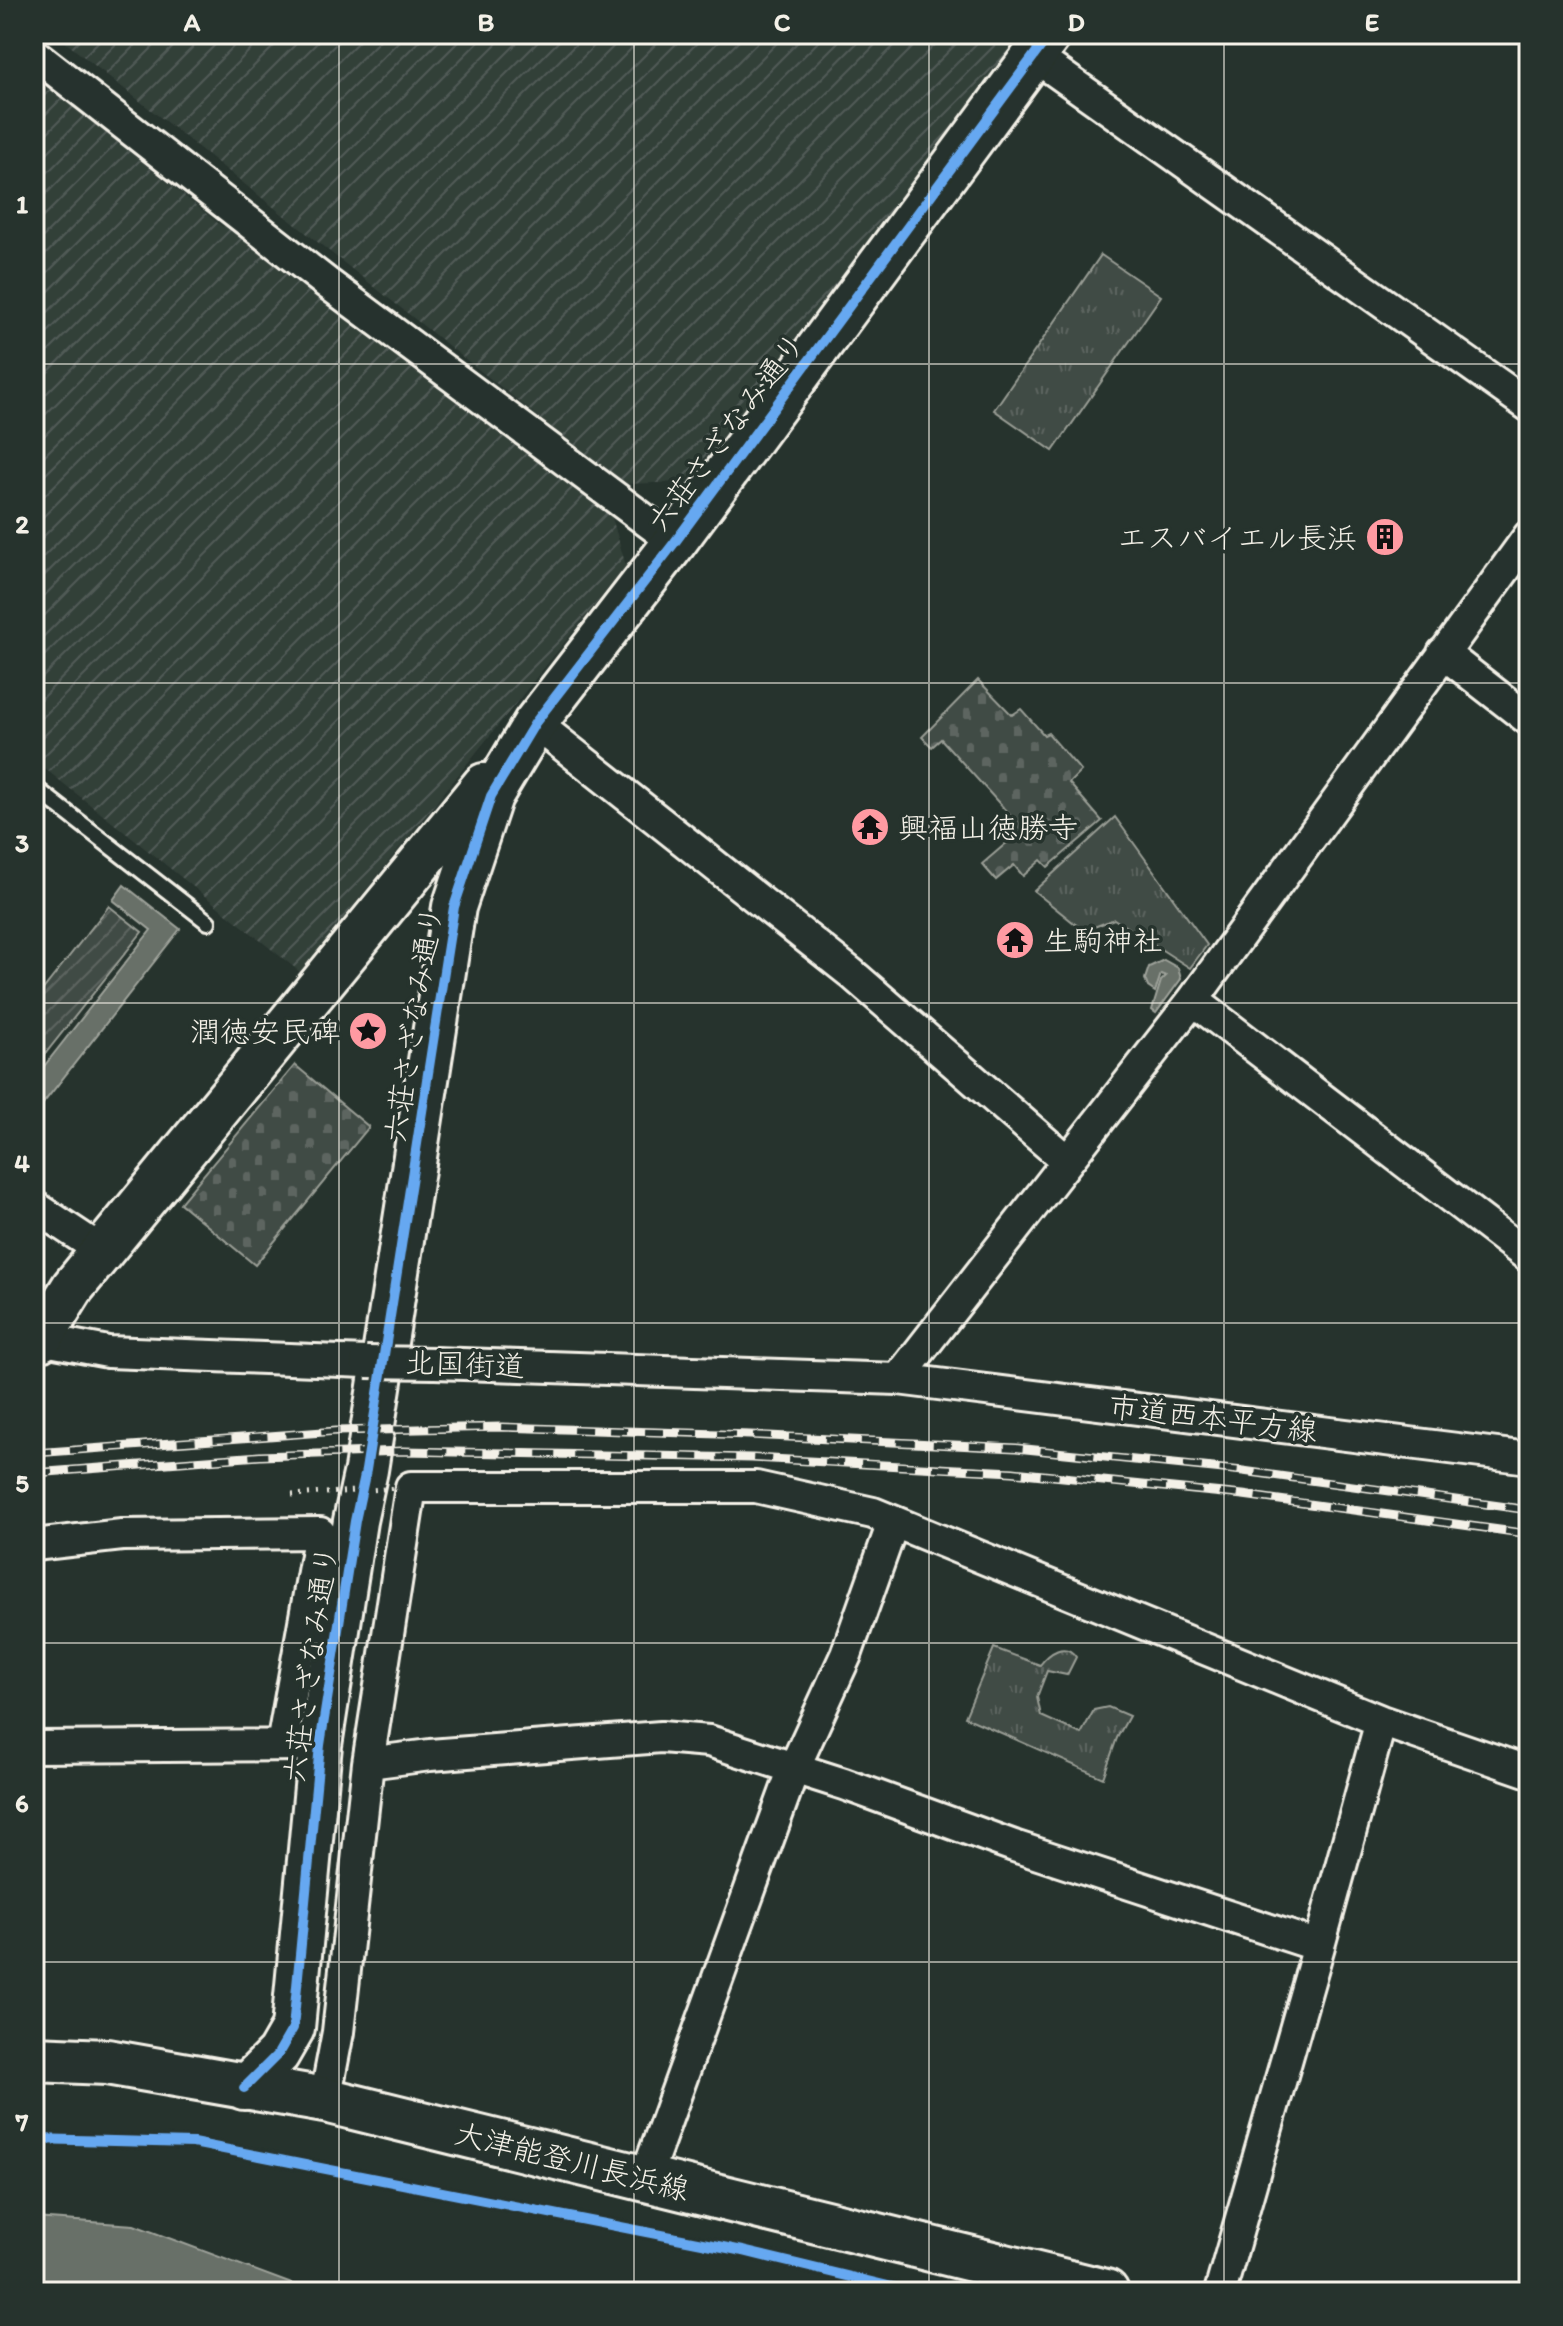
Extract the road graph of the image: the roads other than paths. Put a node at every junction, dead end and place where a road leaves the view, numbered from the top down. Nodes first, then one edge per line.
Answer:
1 (1042, 45) edge
2 (34, 54) edge
3 (1529, 406) edge
4 (1529, 536) edge
5 (675, 542) junction
6 (1443, 653) junction
7 (1529, 720) edge
8 (533, 726) junction
9 (34, 787) edge
10 (208, 922) dead end
11 (1193, 1000) junction
12 (1067, 1161) junction
13 (34, 1206) edge
14 (102, 1251) junction
15 (1529, 1257) edge
16 (37, 1339) edge
17 (898, 1379) junction
18 (1529, 1458) edge
19 (893, 1523) junction
20 (34, 1545) edge
21 (1381, 1721) junction
22 (301, 1745) junction
23 (34, 1747) edge
24 (368, 1763) junction
25 (794, 1768) junction
26 (1529, 1772) edge
27 (1319, 1946) junction
28 (34, 2059) edge
29 (244, 2088) junction
30 (325, 2100) junction
31 (645, 2179) junction
32 (1106, 2292) edge
33 (1220, 2292) edge

1 - 3 street
1 - 5 street, 六荘さざなみ通り
2 - 5 street
4 - 6 street
5 - 8 street, 六荘さざなみ通り
6 - 7 street
6 - 11 street
8 - 12 street
8 - 14 street
8 - 22 street, 六荘さざなみ通り
9 - 10 lane
11 - 12 street
11 - 15 street
12 - 17 street
13 - 14 street
14 - 16 street
16 - 17 street, 北国街道, bridge
17 - 18 street, 市道西本平方線
19 - 21 street
19 - 24 street
19 - 25 street
20 - 22 street
21 - 26 street
21 - 27 street
22 - 23 street
22 - 29 street, 六荘さざなみ通り
24 - 25 street
24 - 30 street
25 - 27 street
25 - 31 street
27 - 33 street
28 - 29 main road, 大津能登川長浜線
29 - 30 main road, 大津能登川長浜線
30 - 31 main road, 大津能登川長浜線
31 - 32 main road, 大津能登川長浜線

